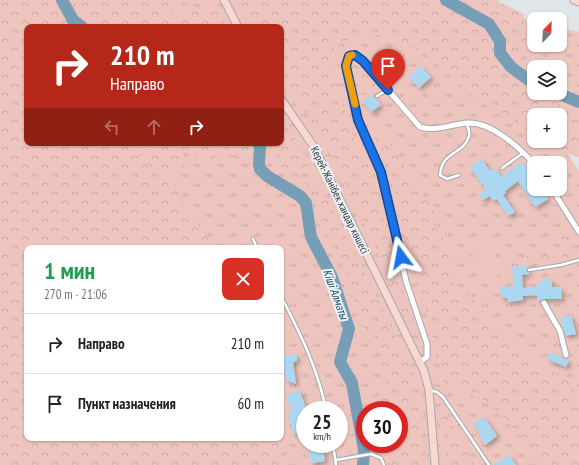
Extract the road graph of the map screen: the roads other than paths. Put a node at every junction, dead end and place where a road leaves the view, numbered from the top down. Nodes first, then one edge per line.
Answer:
1 (224, 0) edge
2 (574, 0) edge
3 (579, 2) edge
4 (236, 24) edge
5 (388, 90) junction
6 (377, 96) dead end
7 (284, 104) edge
8 (467, 123) junction
9 (524, 152) junction
10 (527, 156) edge
11 (502, 168) dead end
12 (459, 175) dead end
13 (556, 196) edge
14 (579, 232) edge
15 (253, 239) dead end
16 (256, 245) edge
17 (579, 260) edge
18 (529, 270) dead end
19 (284, 302) edge
20 (544, 304) dead end
21 (566, 355) dead end
22 (420, 362) junction
23 (429, 390) junction
24 (324, 401) edge
25 (335, 453) edge
26 (336, 460) junction
27 (336, 465) edge
28 (384, 465) edge
29 (435, 465) edge
30 (489, 465) edge

1 - 4 main road
2 - 3 main road
5 - 6 lane
5 - 8 street
5 - 22 street
7 - 22 main road, Керей-Жәнібек хандар көшесі
8 - 9 street
8 - 12 lane
9 - 10 street
9 - 11 lane
13 - 14 street
15 - 16 lane
17 - 18 lane
19 - 24 lane
20 - 21 street
22 - 23 main road, Керей-Жәнібек хандар көшесі
23 - 29 main road, Керей-Жәнібек хандар көшесі
23 - 30 lane
25 - 26 lane
26 - 27 lane
26 - 28 lane

